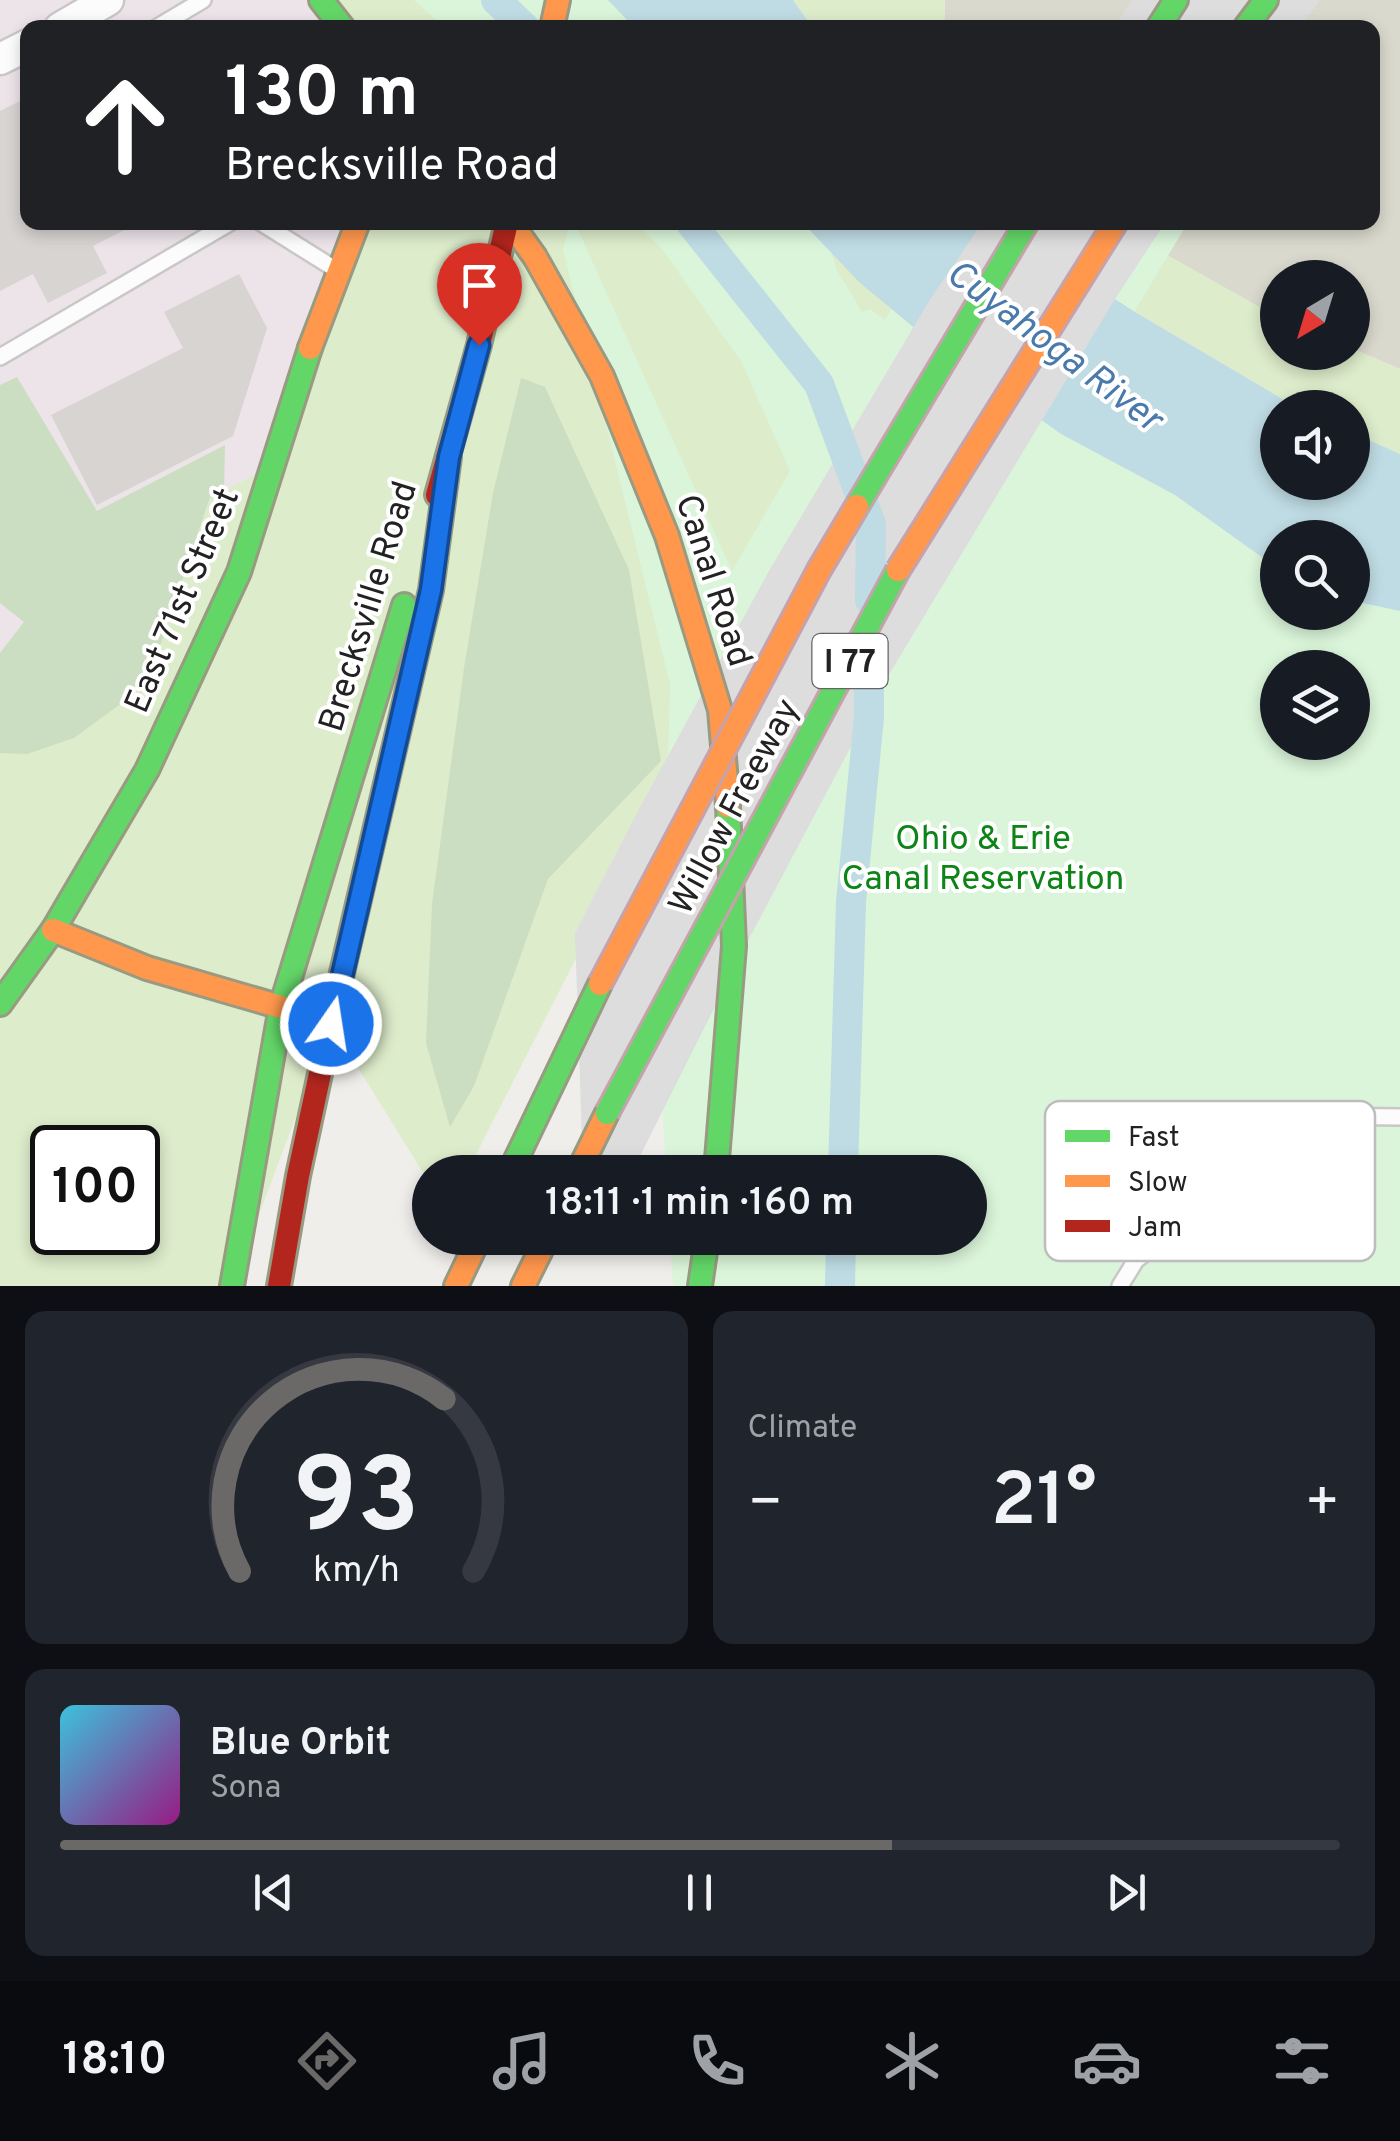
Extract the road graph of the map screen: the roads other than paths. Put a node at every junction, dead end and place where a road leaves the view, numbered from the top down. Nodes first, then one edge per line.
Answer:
1 (108, 0) edge
2 (203, 0) edge
3 (320, 0) edge
4 (74, 20) edge
5 (169, 20) edge
6 (336, 20) edge
7 (217, 230) edge
8 (273, 230) edge
9 (355, 230) edge
10 (506, 230) edge
11 (514, 230) edge
12 (1022, 230) edge
13 (1111, 230) edge
14 (338, 271) junction
15 (0, 356) edge
16 (449, 457) junction
17 (53, 930) junction
18 (0, 1004) edge
19 (281, 1007) junction
20 (1375, 1117) edge
21 (1400, 1117) edge
22 (518, 1155) edge
23 (586, 1155) edge
24 (717, 1155) edge
25 (472, 1255) edge
26 (538, 1255) edge
27 (705, 1255) edge
28 (1135, 1261) edge
29 (232, 1286) edge
30 (278, 1286) edge
31 (456, 1286) edge
32 (523, 1286) edge
33 (700, 1286) edge
34 (1120, 1286) edge

1 - 4 street
2 - 5 lane
3 - 6 main road
7 - 15 lane
8 - 14 lane
9 - 14 main road, East 71st Street
10 - 16 main road, Brecksville Road
11 - 24 main road, Canal Road
12 - 22 main road, Willow Freeway / I 77, bridge
13 - 23 main road, Willow Freeway / I 77, bridge
14 - 17 main road, East 71st Street
16 - 19 main road, Brecksville Road
16 - 30 main road
17 - 18 main road, East 71st Street
17 - 19 main road
19 - 29 main road, Brecksville Road
20 - 21 lane
25 - 31 main road
26 - 32 main road
27 - 33 main road
28 - 34 lane

